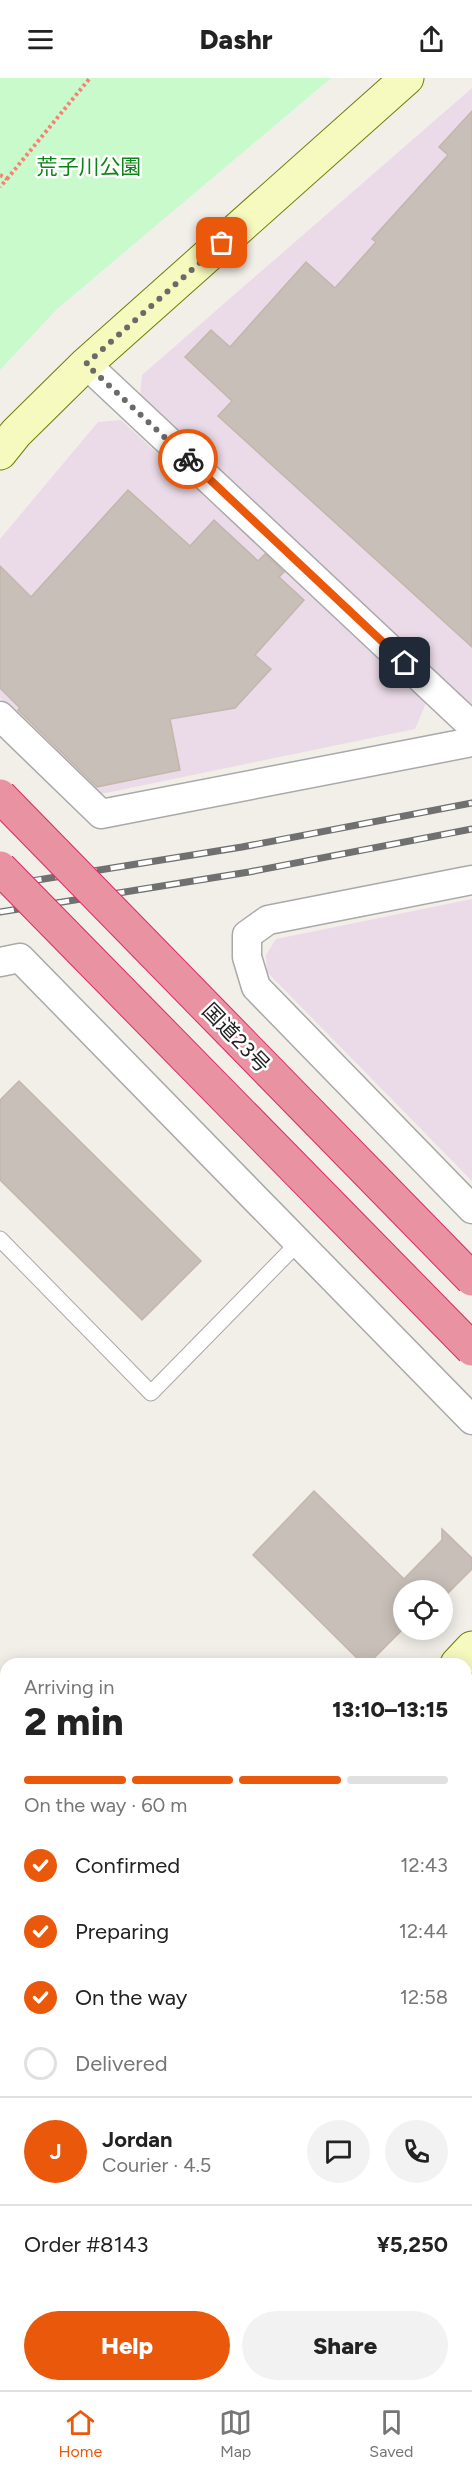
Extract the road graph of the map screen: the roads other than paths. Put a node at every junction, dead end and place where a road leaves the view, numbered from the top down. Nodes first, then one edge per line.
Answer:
1 (407, 78) edge
2 (86, 364) junction
3 (0, 453) edge
4 (0, 716) edge
5 (472, 726) edge
6 (472, 742) edge
7 (0, 796) edge
8 (0, 868) edge
9 (472, 880) edge
10 (0, 962) edge
11 (472, 1209) edge
12 (0, 1239) edge
13 (298, 1243) junction
14 (472, 1279) edge
15 (472, 1349) edge
16 (472, 1420) edge

1 - 2 street
2 - 3 street
2 - 5 street
4 - 6 street
7 - 14 highway, 国道23号, bridge
8 - 15 highway, bridge
9 - 11 street
10 - 13 street
12 - 13 lane
13 - 16 street

